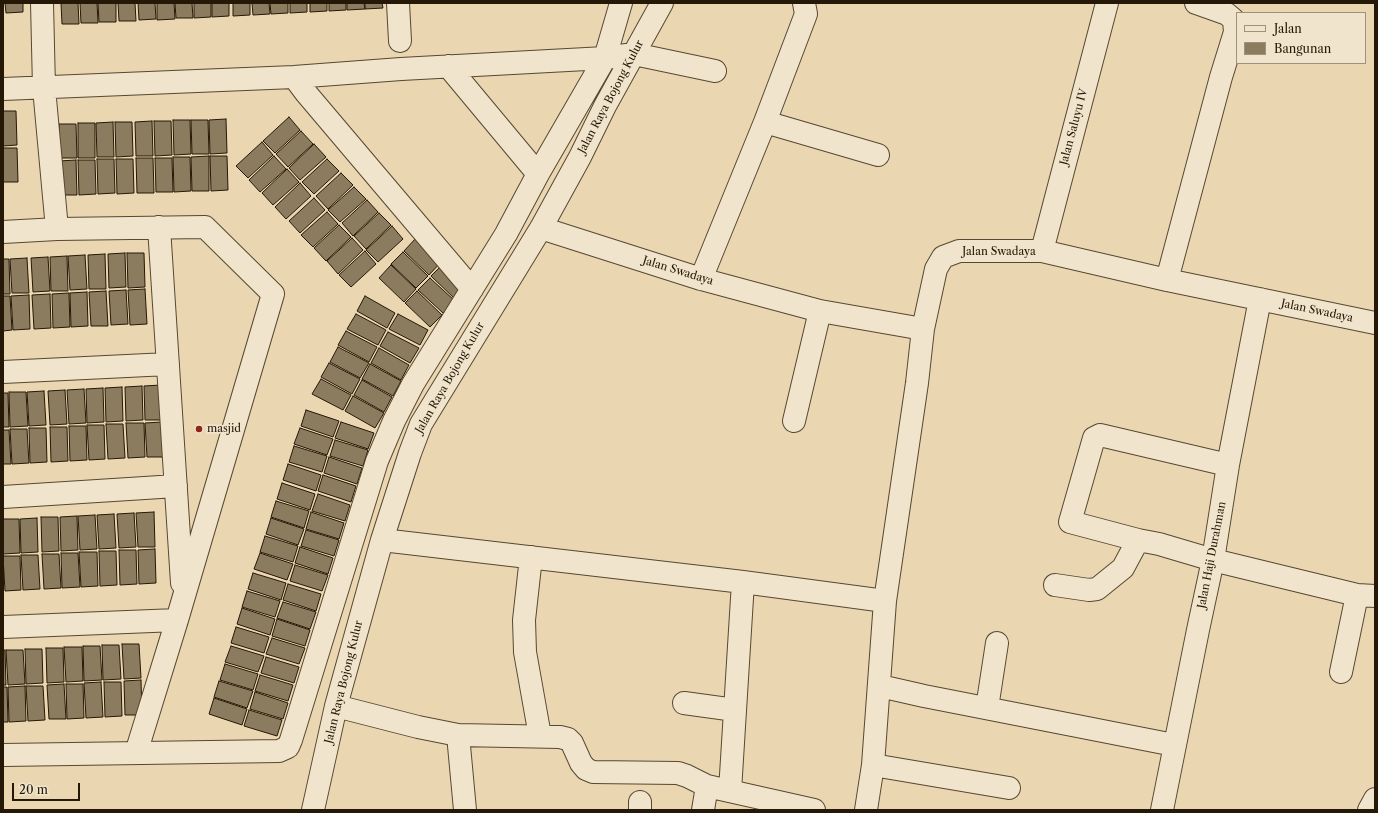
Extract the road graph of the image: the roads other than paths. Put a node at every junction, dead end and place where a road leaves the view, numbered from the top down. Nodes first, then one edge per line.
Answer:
1 (42, 3) edge
2 (398, 3) edge
3 (621, 3) edge
4 (662, 3) edge
5 (804, 3) edge
6 (1107, 3) edge
7 (1196, 3) edge
8 (400, 41) dead end
9 (634, 54) junction
10 (605, 58) junction
11 (448, 66) junction
12 (716, 71) dead end
13 (294, 77) junction
14 (44, 88) junction
15 (3, 89) edge
16 (765, 122) junction
17 (878, 155) dead end
18 (538, 174) junction
19 (159, 227) junction
20 (541, 228) junction
21 (57, 229) junction
22 (3, 232) edge
23 (1042, 252) junction
24 (701, 279) junction
25 (1167, 280) junction
26 (472, 288) junction
27 (1260, 299) junction
28 (820, 311) junction
29 (1375, 323) edge
30 (924, 328) junction
31 (168, 364) junction
32 (3, 372) edge
33 (794, 421) dead end
34 (1228, 465) junction
35 (176, 486) junction
36 (3, 497) edge
37 (382, 540) junction
38 (1138, 540) junction
39 (531, 557) junction
40 (1214, 560) junction
41 (743, 582) junction
42 (1055, 585) dead end
43 (1366, 595) edge
44 (183, 598) junction
45 (885, 601) junction
46 (177, 620) junction
47 (3, 627) edge
48 (997, 643) dead end
49 (1341, 672) dead end
50 (880, 686) junction
51 (684, 703) dead end
52 (336, 706) junction
53 (987, 708) junction
54 (735, 710) junction
55 (458, 735) junction
56 (540, 736) junction
57 (1174, 744) junction
58 (136, 753) junction
59 (3, 754) edge
60 (873, 765) junction
61 (707, 786) junction
62 (1009, 788) dead end
63 (730, 791) junction
64 (1375, 799) edge
65 (313, 810) edge
66 (465, 810) edge
67 (703, 810) edge
68 (814, 810) edge
69 (866, 810) edge
70 (1162, 810) edge
71 (1369, 810) edge

1 - 14 street
2 - 8 street
3 - 10 street
4 - 9 street, Jalan Raya Bojong Kulur
5 - 16 street
6 - 23 street, Jalan Saluyu IV
7 - 25 street
9 - 10 street
9 - 12 street
9 - 20 street, Jalan Raya Bojong Kulur
10 - 11 street
10 - 18 street
11 - 13 street
11 - 18 street
13 - 14 street
13 - 26 street
14 - 15 street
14 - 21 street
16 - 17 street
16 - 24 street
18 - 26 street
19 - 21 street
19 - 31 street
19 - 44 street
20 - 24 street, Jalan Swadaya
20 - 37 street, Jalan Raya Bojong Kulur
21 - 22 street
23 - 25 street, Jalan Swadaya
23 - 30 street, Jalan Swadaya
24 - 28 street, Jalan Swadaya
25 - 27 street, Jalan Swadaya
26 - 58 street
27 - 29 street, Jalan Swadaya
27 - 34 street, Jalan Haji Durahman
28 - 30 street, Jalan Swadaya
28 - 33 street
30 - 45 street
31 - 32 street
31 - 35 street
34 - 38 street
34 - 40 street, Jalan Haji Durahman
35 - 36 street
35 - 44 street
37 - 39 street
37 - 52 street, Jalan Raya Bojong Kulur
38 - 40 street
38 - 42 street
39 - 41 street
39 - 56 street
40 - 43 street
40 - 57 street, Jalan Haji Durahman
41 - 45 street
41 - 54 street
43 - 49 street
44 - 46 street
45 - 50 street
46 - 47 street
46 - 58 street
48 - 53 street
50 - 53 street
50 - 60 street
51 - 54 street
52 - 55 street
52 - 65 street, Jalan Raya Bojong Kulur
53 - 57 street
54 - 63 street
55 - 56 street
55 - 66 street
56 - 61 street
57 - 70 street, Jalan Haji Durahman
58 - 59 street
60 - 62 street
60 - 69 street
61 - 63 street
61 - 67 street
63 - 68 street
64 - 71 street

